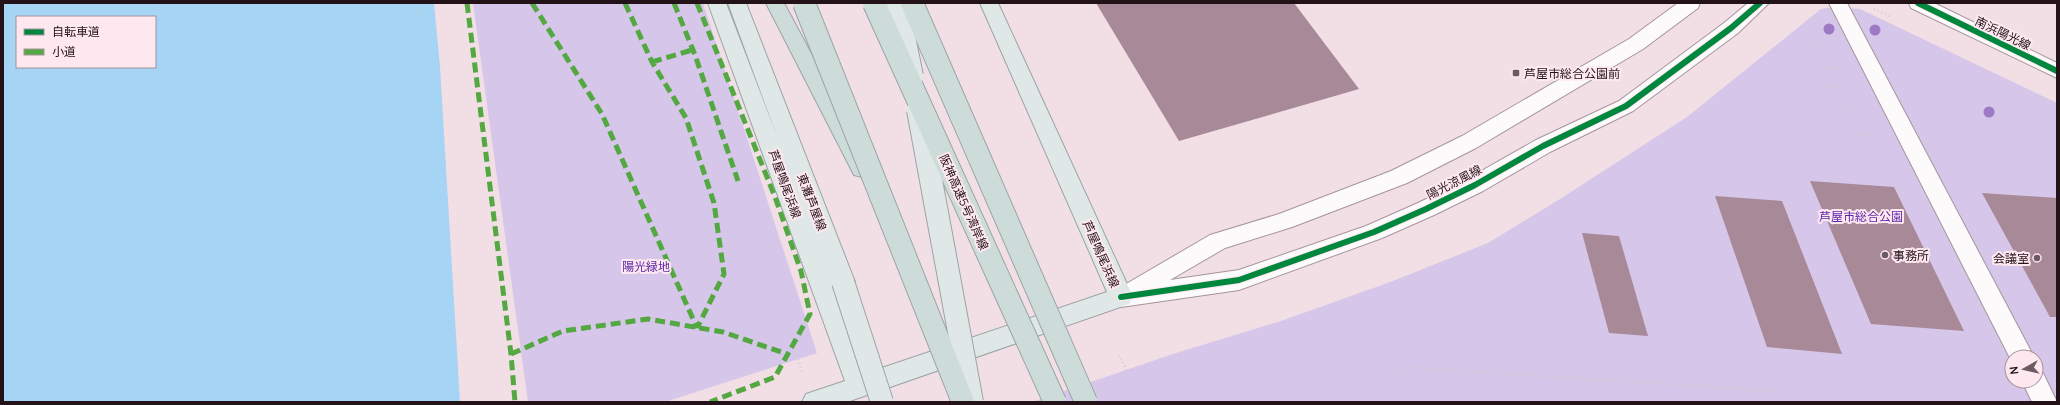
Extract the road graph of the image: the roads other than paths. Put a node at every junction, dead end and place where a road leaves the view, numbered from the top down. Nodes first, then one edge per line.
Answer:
1 (717, 3) edge
2 (737, 3) edge
3 (775, 3) edge
4 (804, 3) edge
5 (874, 3) edge
6 (897, 3) edge
7 (912, 3) edge
8 (989, 3) edge
9 (1691, 3) edge
10 (1760, 3) edge
11 (1838, 3) edge
12 (1918, 3) edge
13 (2057, 72) edge
14 (901, 245) junction
15 (1121, 297) junction
16 (2018, 349) edge
17 (860, 387) junction
18 (2038, 389) edge
19 (815, 402) edge
20 (882, 402) edge
21 (963, 402) edge
22 (972, 402) edge
23 (1055, 402) edge
24 (1086, 402) edge
25 (2045, 402) edge

1 - 17 main road, 芦屋鳴尾浜線
2 - 20 main road, 東灘芦屋線, bridge
3 - 14 highway, bridge
4 - 14 highway, bridge
5 - 23 highway, 阪神高速5号湾岸線, bridge
6 - 22 main road, bridge
7 - 24 highway, bridge
8 - 15 main road, 芦屋鳴尾浜線
9 - 15 street
10 - 15 street, 陽光涼風線
11 - 16 street
12 - 13 street, 南浜陽光線
14 - 21 highway, bridge
15 - 17 main road, 芦屋鳴尾浜線
17 - 19 main road, 芦屋鳴尾浜線
18 - 25 street

